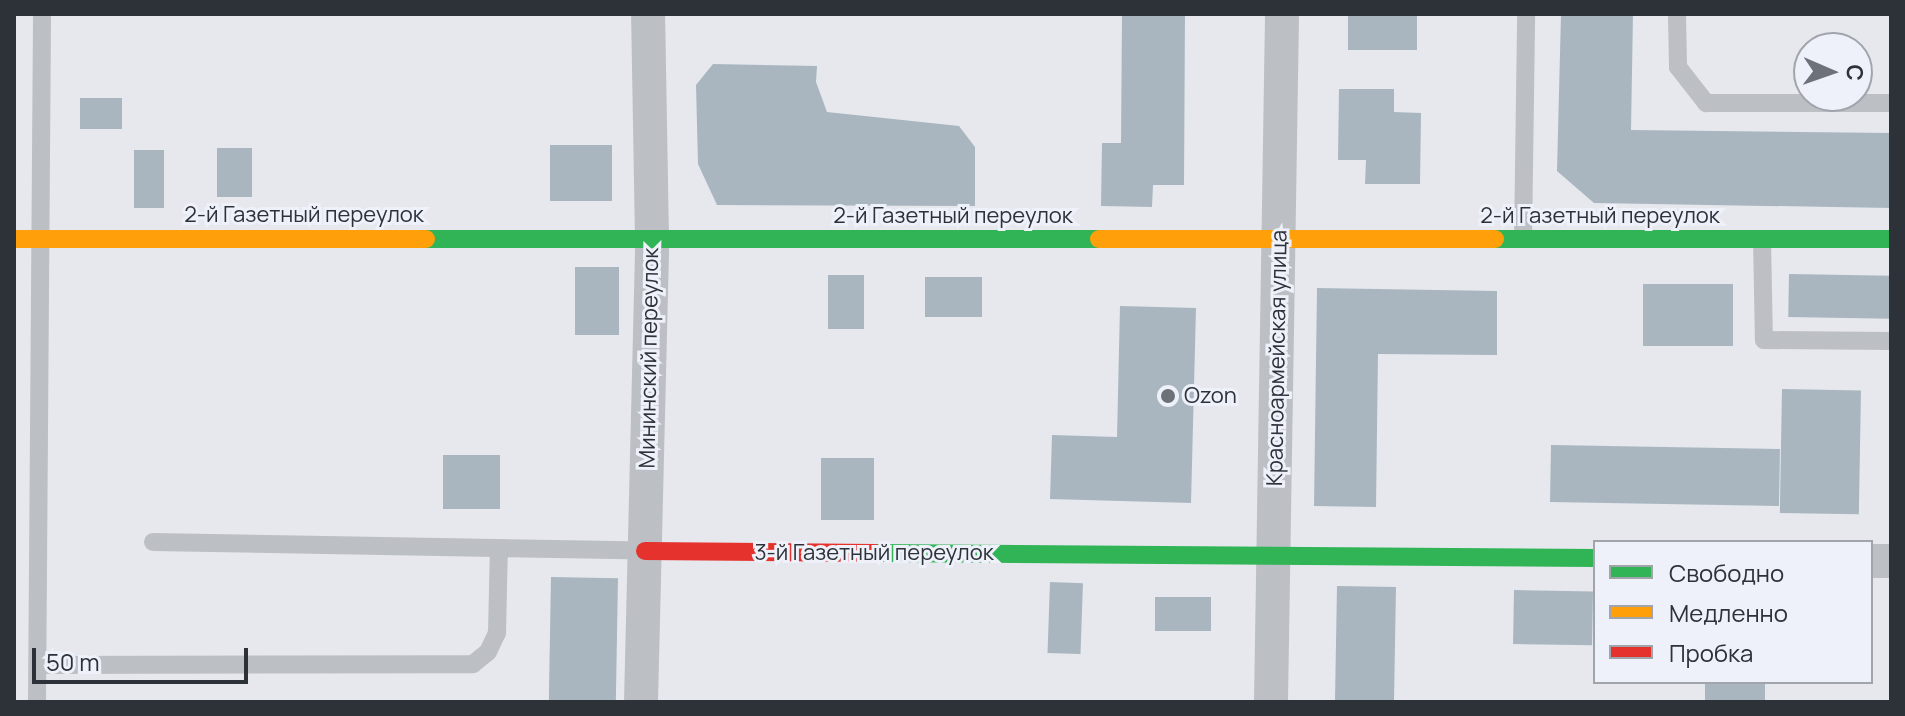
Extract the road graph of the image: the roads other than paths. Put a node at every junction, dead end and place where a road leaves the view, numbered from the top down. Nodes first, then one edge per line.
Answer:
1 (42, 14) edge
2 (648, 14) edge
3 (1282, 14) edge
4 (1526, 14) edge
5 (1677, 14) edge
6 (1891, 103) edge
7 (14, 239) edge
8 (38, 239) junction
9 (652, 239) junction
10 (1762, 239) junction
11 (1891, 239) edge
12 (1279, 240) junction
13 (1523, 240) junction
14 (1891, 341) edge
15 (153, 542) dead end
16 (499, 548) junction
17 (645, 551) junction
18 (1274, 555) junction
19 (1593, 558) edge
20 (38, 665) junction
21 (37, 702) edge
22 (641, 702) edge
23 (1271, 702) edge

1 - 8 lane
2 - 9 street, Мининский переулок
3 - 12 street, Красноармейская улица
4 - 13 lane
5 - 6 lane
7 - 8 street, 2-й Газетный переулок
8 - 9 street, 2-й Газетный переулок
8 - 20 lane
9 - 12 street, 2-й Газетный переулок
9 - 17 street, Мининский переулок
10 - 11 street, 2-й Газетный переулок
10 - 13 street, 2-й Газетный переулок
10 - 14 lane
12 - 13 street, 2-й Газетный переулок
12 - 18 street, Красноармейская улица
15 - 16 lane, 3-й Газетный переулок
16 - 17 lane, 3-й Газетный переулок
16 - 20 lane
17 - 18 street, 3-й Газетный переулок
17 - 22 street, Мининский переулок
18 - 19 street, 3-й Газетный переулок
18 - 23 street, Красноармейская улица
20 - 21 lane

